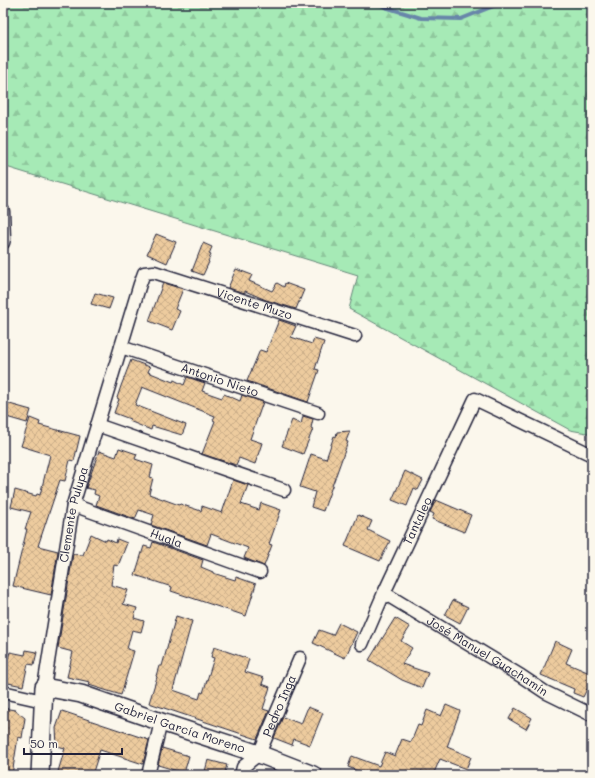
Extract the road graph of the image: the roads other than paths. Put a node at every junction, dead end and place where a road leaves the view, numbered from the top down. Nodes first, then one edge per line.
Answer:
1 (3, 211) edge
2 (4, 241) edge
3 (154, 272) joint
4 (355, 336) dead end
5 (121, 347) junction
6 (318, 413) dead end
7 (97, 425) junction
8 (592, 455) edge
9 (284, 490) dead end
10 (73, 505) junction
11 (260, 572) dead end
12 (384, 593) junction
13 (362, 644) dead end
14 (300, 658) dead end
15 (3, 692) edge
16 (44, 694) junction
17 (592, 715) edge
18 (161, 722) junction
19 (259, 754) junction
20 (40, 775) edge
21 (148, 775) edge
22 (241, 775) edge
23 (314, 775) edge

1 - 2 street
3 - 4 street, Vicente Muzo
3 - 5 street, Clemente Pulupa
5 - 6 street, Antonio Nieto
5 - 7 street, Clemente Pulupa
7 - 9 street
7 - 10 street, Clemente Pulupa
8 - 12 street, Tantaleo
10 - 11 street, Huala
10 - 16 street, Clemente Pulupa
12 - 13 street, Tantaleo
12 - 17 street, José Manuel Guachamín
14 - 19 street, Pedro Inga
15 - 16 street
16 - 18 street, Gabriel García Moreno
16 - 20 street, Clemente Pulupa
18 - 19 street, Gabriel García Moreno
18 - 21 street
19 - 22 street
19 - 23 street, Gabriel García Moreno

